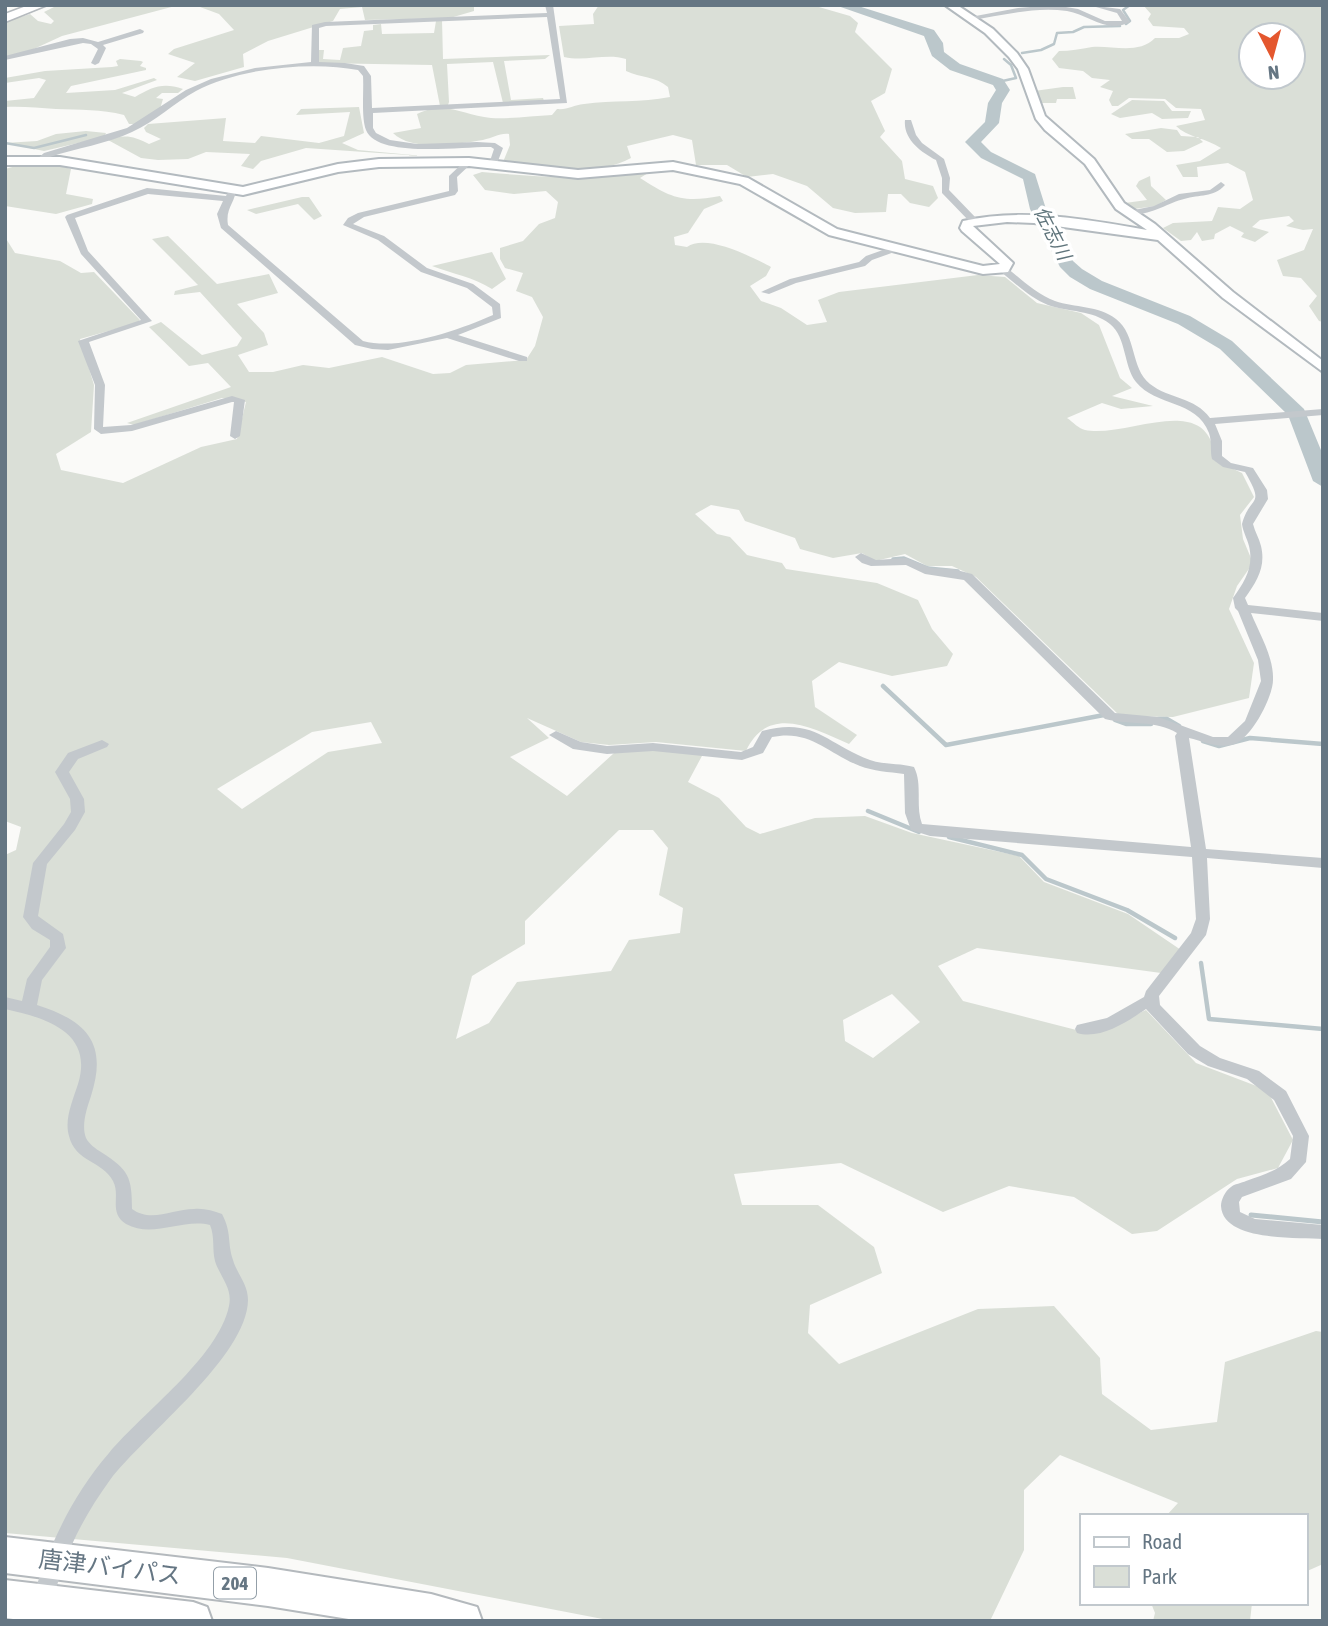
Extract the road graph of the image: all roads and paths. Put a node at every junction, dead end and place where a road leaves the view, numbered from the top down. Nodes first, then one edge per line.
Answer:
1 (41, 5) edge
2 (549, 5) edge
3 (950, 5) edge
4 (1092, 5) edge
5 (551, 15) junction
6 (5, 18) edge
7 (969, 18) junction
8 (140, 31) dead end
9 (99, 44) junction
10 (5, 58) edge
11 (95, 63) dead end
12 (315, 65) junction
13 (368, 111) junction
14 (908, 122) dead end
15 (41, 159) junction
16 (5, 161) edge
17 (469, 162) junction
18 (493, 164) junction
19 (1222, 185) dead end
20 (232, 195) junction
21 (1129, 212) junction
22 (974, 221) junction
23 (1163, 237) junction
24 (897, 248) junction
25 (1003, 269) junction
26 (766, 292) dead end
27 (444, 334) junction
28 (523, 359) dead end
29 (1321, 365) edge
30 (1323, 412) edge
31 (1208, 421) junction
32 (235, 436) dead end
33 (861, 556) dead end
34 (1241, 608) junction
35 (1323, 618) edge
36 (1186, 733) junction
37 (556, 735) dead end
38 (102, 744) dead end
39 (1199, 852) junction
40 (1323, 863) edge
41 (1150, 1001) junction
42 (5, 1003) edge
43 (29, 1007) junction
44 (1083, 1029) dead end
45 (1323, 1232) edge
46 (5, 1555) edge
47 (53, 1560) junction
48 (23, 1601) edge
49 (192, 1621) edge
50 (463, 1621) edge

1 - 6 main road
2 - 5 street
3 - 7 street
4 - 7 street
5 - 12 street
5 - 13 street
7 - 21 street
8 - 9 street
9 - 10 street
9 - 11 street
12 - 13 street
12 - 15 street
13 - 18 street
14 - 22 street
15 - 16 street
15 - 20 street
17 - 18 street
17 - 20 street
17 - 27 street
18 - 24 street
19 - 21 street
20 - 27 street
20 - 32 street
21 - 23 street
22 - 23 street
22 - 25 street
23 - 29 street
24 - 25 street
24 - 26 street
25 - 31 street
27 - 28 street
30 - 31 street
31 - 34 street
33 - 36 street
34 - 35 street
34 - 36 street
36 - 39 street
37 - 39 street
38 - 43 street
39 - 40 street
39 - 41 street
41 - 44 street
41 - 45 street
42 - 43 street
43 - 47 street
46 - 47 highway, 唐津バイパス / 204
47 - 48 street
47 - 50 highway, 唐津バイパス / 204
48 - 49 highway, 唐津バイパス / 204

